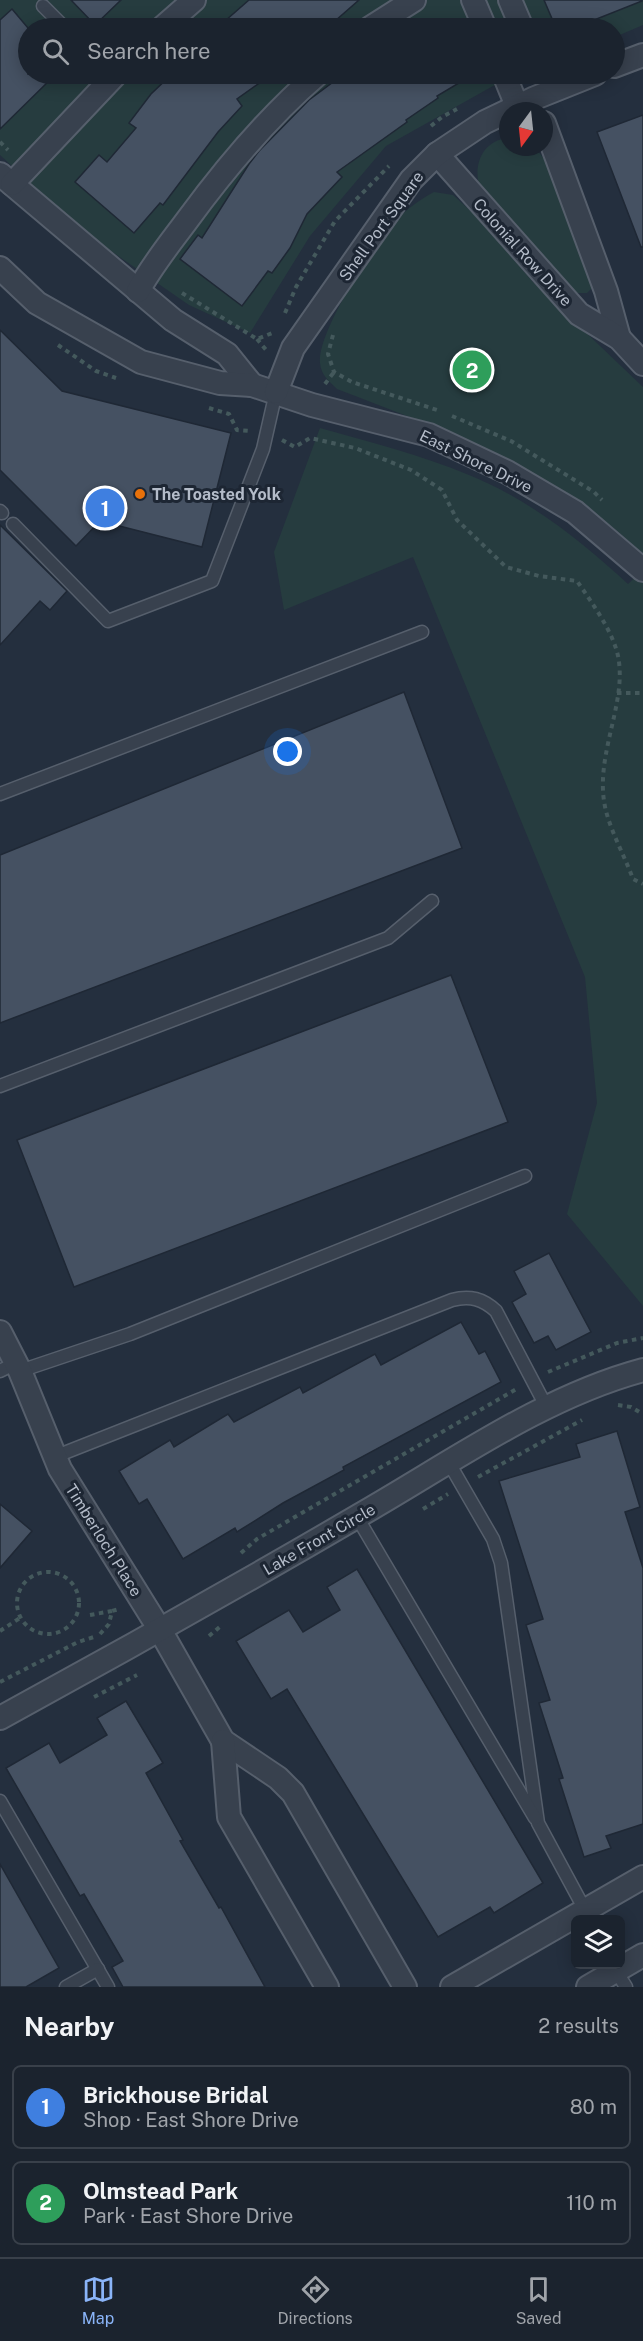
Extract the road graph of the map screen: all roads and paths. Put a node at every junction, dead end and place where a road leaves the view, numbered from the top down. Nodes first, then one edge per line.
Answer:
1 (194, 0) edge
2 (414, 0) edge
3 (473, 0) edge
4 (510, 0) edge
5 (43, 6) dead end
6 (55, 18) edge
7 (173, 18) edge
8 (386, 18) edge
9 (481, 18) edge
10 (518, 18) edge
11 (643, 55) edge
12 (625, 62) edge
13 (103, 84) edge
14 (306, 84) edge
15 (519, 84) edge
16 (569, 84) edge
17 (537, 96) edge
18 (461, 107) dead end
19 (425, 132) dead end
20 (0, 142) edge
21 (553, 147) edge
22 (437, 154) junction
23 (13, 176) edge
24 (411, 180) junction
25 (0, 268) edge
26 (149, 271) junction
27 (138, 291) junction
28 (283, 320) dead end
29 (279, 330) dead end
30 (334, 330) dead end
31 (619, 338) junction
32 (48, 339) dead end
33 (643, 364) edge
34 (118, 378) dead end
35 (252, 385) junction
36 (276, 392) junction
37 (207, 407) dead end
38 (268, 431) junction
39 (610, 508) dead end
40 (13, 524) dead end
41 (643, 570) edge
42 (422, 632) dead end
43 (617, 693) junction
44 (643, 693) edge
45 (0, 794) edge
46 (643, 884) edge
47 (432, 901) dead end
48 (0, 1086) edge
49 (525, 1176) dead end
50 (0, 1332) edge
51 (643, 1338) edge
52 (12, 1368) edge
53 (643, 1370) edge
54 (531, 1380) junction
55 (613, 1405) dead end
56 (547, 1408) junction
57 (643, 1414) edge
58 (585, 1419) dead end
59 (54, 1457) junction
60 (450, 1463) junction
61 (463, 1486) junction
62 (422, 1510) dead end
63 (357, 1517) junction
64 (235, 1559) dead end
65 (141, 1599) junction
66 (112, 1611) junction
67 (90, 1615) dead end
68 (21, 1618) junction
69 (224, 1623) dead end
70 (160, 1630) junction
71 (0, 1631) edge
72 (209, 1636) dead end
73 (0, 1682) edge
74 (0, 1718) edge
75 (223, 1742) junction
76 (0, 1801) edge
77 (538, 1823) junction
78 (643, 1876) edge
79 (585, 1910) junction
80 (643, 1955) edge
81 (98, 1969) junction
82 (621, 1979) edge
83 (66, 1987) edge
84 (108, 1987) edge
85 (327, 1987) edge
86 (405, 1987) edge
87 (452, 1987) edge
88 (588, 1987) edge

1 - 7 street
2 - 8 street
3 - 9 street
4 - 10 street
5 - 6 lane
11 - 12 street
13 - 23 street
14 - 26 street
15 - 17 street
16 - 17 street, Shell Port Square
17 - 22 street, Shell Port Square
18 - 19 path
20 - 23 path
21 - 31 street, Colonial Row Drive
22 - 24 street, Shell Port Square
22 - 31 street, Colonial Row Drive
23 - 27 street
24 - 28 path
24 - 36 street, Shell Port Square
25 - 35 street, East Shore Drive
26 - 27 street
26 - 29 path
27 - 35 street
30 - 39 path
31 - 33 street, Colonial Row Drive
32 - 34 path
35 - 36 street, East Shore Drive
36 - 38 lane
36 - 41 street, East Shore Drive
37 - 38 path
38 - 40 lane
38 - 43 path
42 - 45 lane
43 - 44 path
43 - 46 path
47 - 48 lane
49 - 52 lane
50 - 52 street, Timberloch Place
51 - 54 path
52 - 59 street, Timberloch Place
53 - 56 street, Lake Front Circle
54 - 56 lane
54 - 59 lane
54 - 64 path
55 - 57 path
56 - 60 street, Lake Front Circle
58 - 61 path
59 - 65 street, Timberloch Place
60 - 61 lane
60 - 63 street, Lake Front Circle
61 - 62 path
61 - 77 lane
63 - 70 street, Lake Front Circle
63 - 77 lane
65 - 66 path
65 - 70 street, Timberloch Place
66 - 67 path
66 - 73 path
68 - 68 path
68 - 71 path
69 - 72 path
70 - 74 street, Lake Front Circle
70 - 75 street, Timberloch Place
75 - 85 street, Timberloch Place
75 - 86 street, Timberloch Place
76 - 81 lane
77 - 79 lane
78 - 79 street
79 - 87 street
80 - 82 street
81 - 83 lane
81 - 84 lane
82 - 88 street

